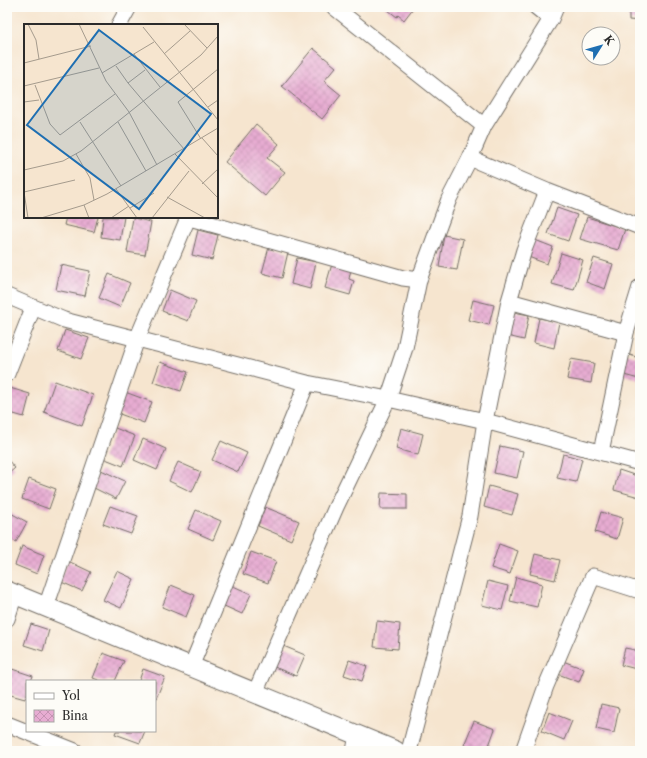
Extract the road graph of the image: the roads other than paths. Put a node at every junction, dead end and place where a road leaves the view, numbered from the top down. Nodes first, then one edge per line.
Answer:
1 (128, 7) edge
2 (334, 7) edge
3 (536, 7) edge
4 (554, 13) edge
5 (120, 24) edge
6 (484, 126) junction
7 (470, 158) junction
8 (547, 191) junction
9 (187, 218) edge
10 (191, 218) edge
11 (640, 227) edge
12 (419, 280) junction
13 (640, 287) edge
14 (7, 296) edge
15 (509, 301) junction
16 (33, 308) junction
17 (626, 332) junction
18 (137, 339) junction
19 (7, 374) edge
20 (308, 383) junction
21 (388, 399) junction
22 (485, 421) junction
23 (601, 452) junction
24 (640, 463) edge
25 (640, 591) edge
26 (11, 593) edge
27 (46, 607) junction
28 (7, 619) edge
29 (191, 667) junction
30 (255, 693) junction
31 (7, 724) edge
32 (26, 732) edge
33 (27, 732) edge
34 (355, 743) edge
35 (75, 751) edge
36 (396, 751) edge
37 (409, 751) edge
38 (523, 751) edge

1 - 5 street
2 - 6 street
3 - 4 street
4 - 6 street
6 - 7 street
7 - 8 street
7 - 12 street
8 - 11 street
8 - 15 street
9 - 18 street
10 - 12 street
12 - 21 street
13 - 17 street
14 - 16 street
15 - 17 street
15 - 22 street
16 - 18 street
16 - 19 street
17 - 23 street
18 - 20 street
18 - 27 street
20 - 21 street
20 - 29 street
21 - 22 street
21 - 30 street
22 - 23 street
22 - 37 street
23 - 24 street
25 - 38 street
26 - 27 street
26 - 28 street
27 - 29 street
29 - 30 street
30 - 34 street
31 - 32 street
33 - 35 street
34 - 36 street

